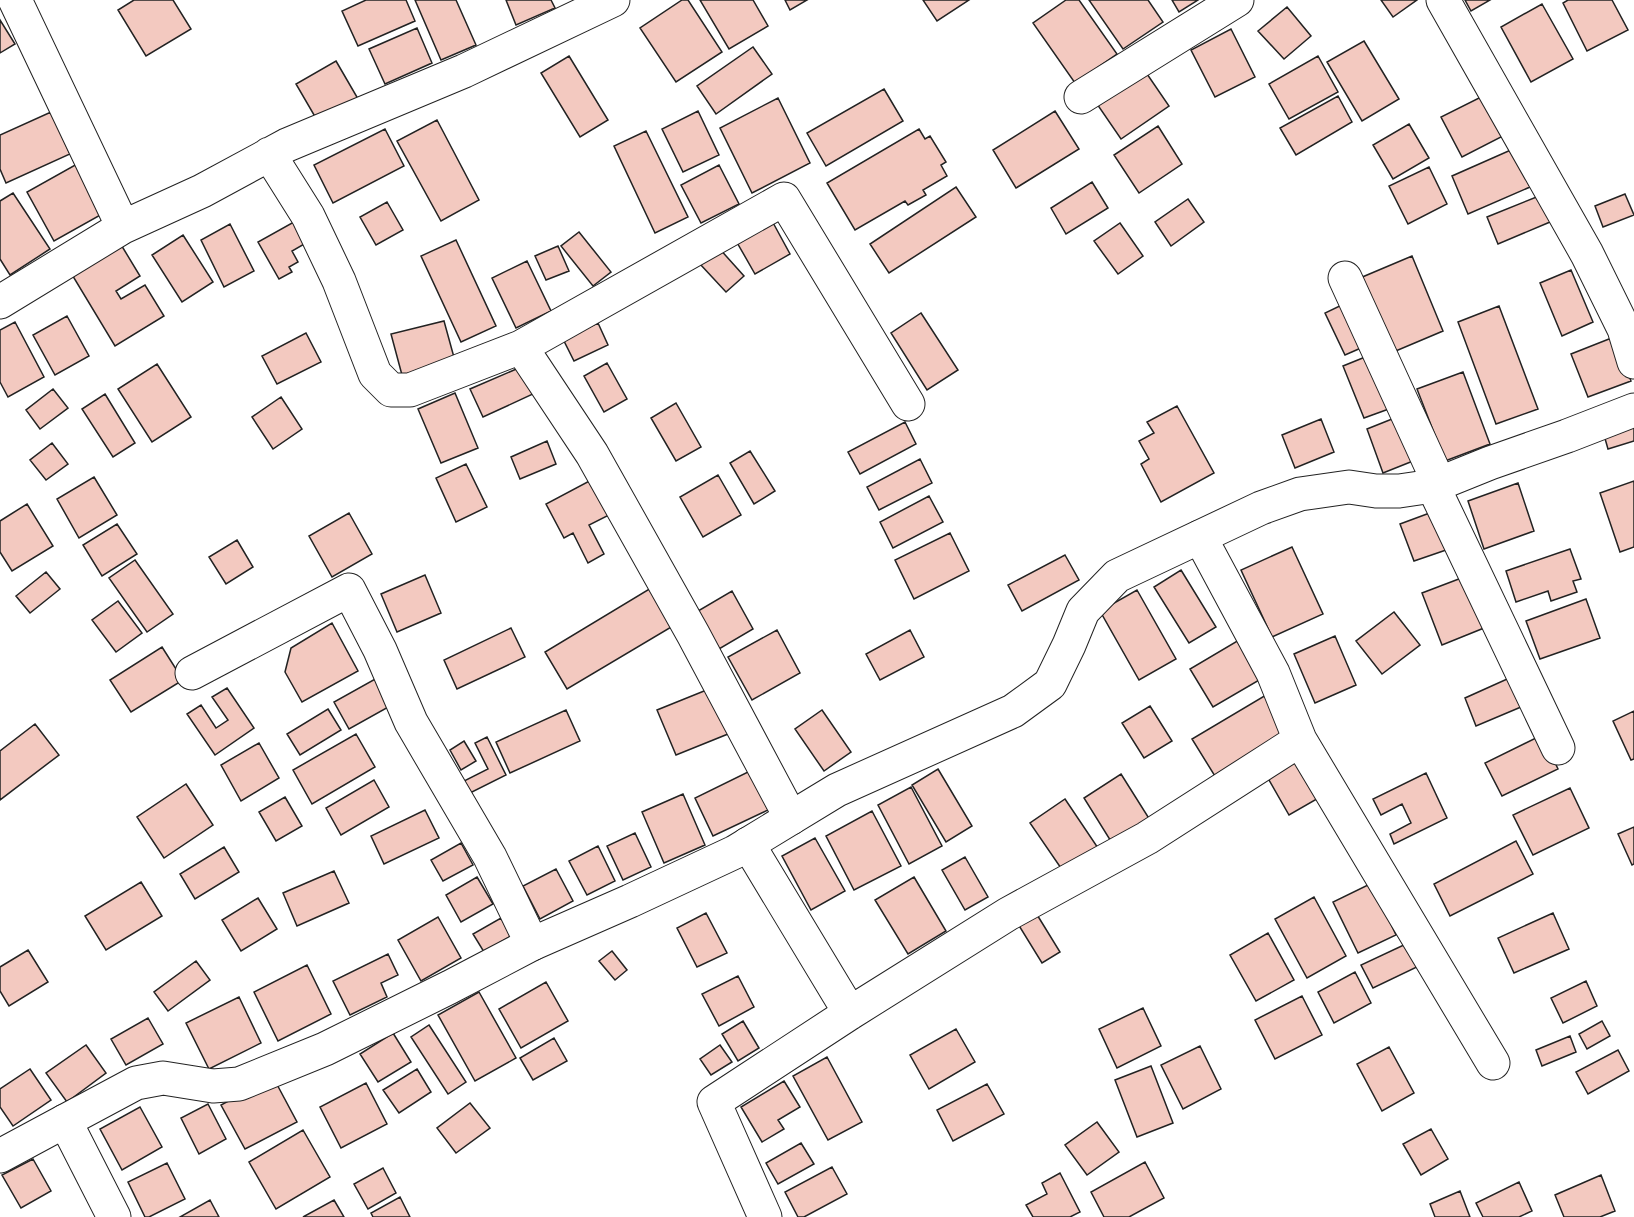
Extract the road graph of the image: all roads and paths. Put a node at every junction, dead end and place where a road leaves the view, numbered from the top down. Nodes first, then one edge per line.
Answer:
1 (15, 0) edge
2 (613, 0) edge
3 (1237, 0) edge
4 (1443, 0) edge
5 (1081, 98) dead end
6 (269, 154) junction
7 (123, 227) junction
8 (1345, 278) dead end
9 (0, 301) edge
10 (521, 347) junction
11 (1634, 362) edge
12 (908, 404) dead end
13 (1634, 410) edge
14 (1436, 484) junction
15 (1200, 537) junction
16 (192, 673) dead end
17 (1300, 740) junction
18 (1558, 748) dead end
19 (791, 818) junction
20 (748, 844) junction
21 (532, 944) junction
22 (850, 1013) junction
23 (1493, 1063) dead end
24 (65, 1121) junction
25 (0, 1156) edge
26 (114, 1217) edge
27 (765, 1217) edge

1 - 7 street
2 - 6 street
3 - 5 street
4 - 11 street
6 - 7 street
6 - 10 street
7 - 9 street
8 - 14 street
10 - 12 street
10 - 19 street
13 - 14 street
14 - 15 street
14 - 18 street
15 - 17 street
15 - 19 street
16 - 21 street
17 - 22 street
17 - 23 street
19 - 20 street
20 - 21 street
20 - 22 street
21 - 24 street
22 - 27 street
24 - 25 street
24 - 26 street

